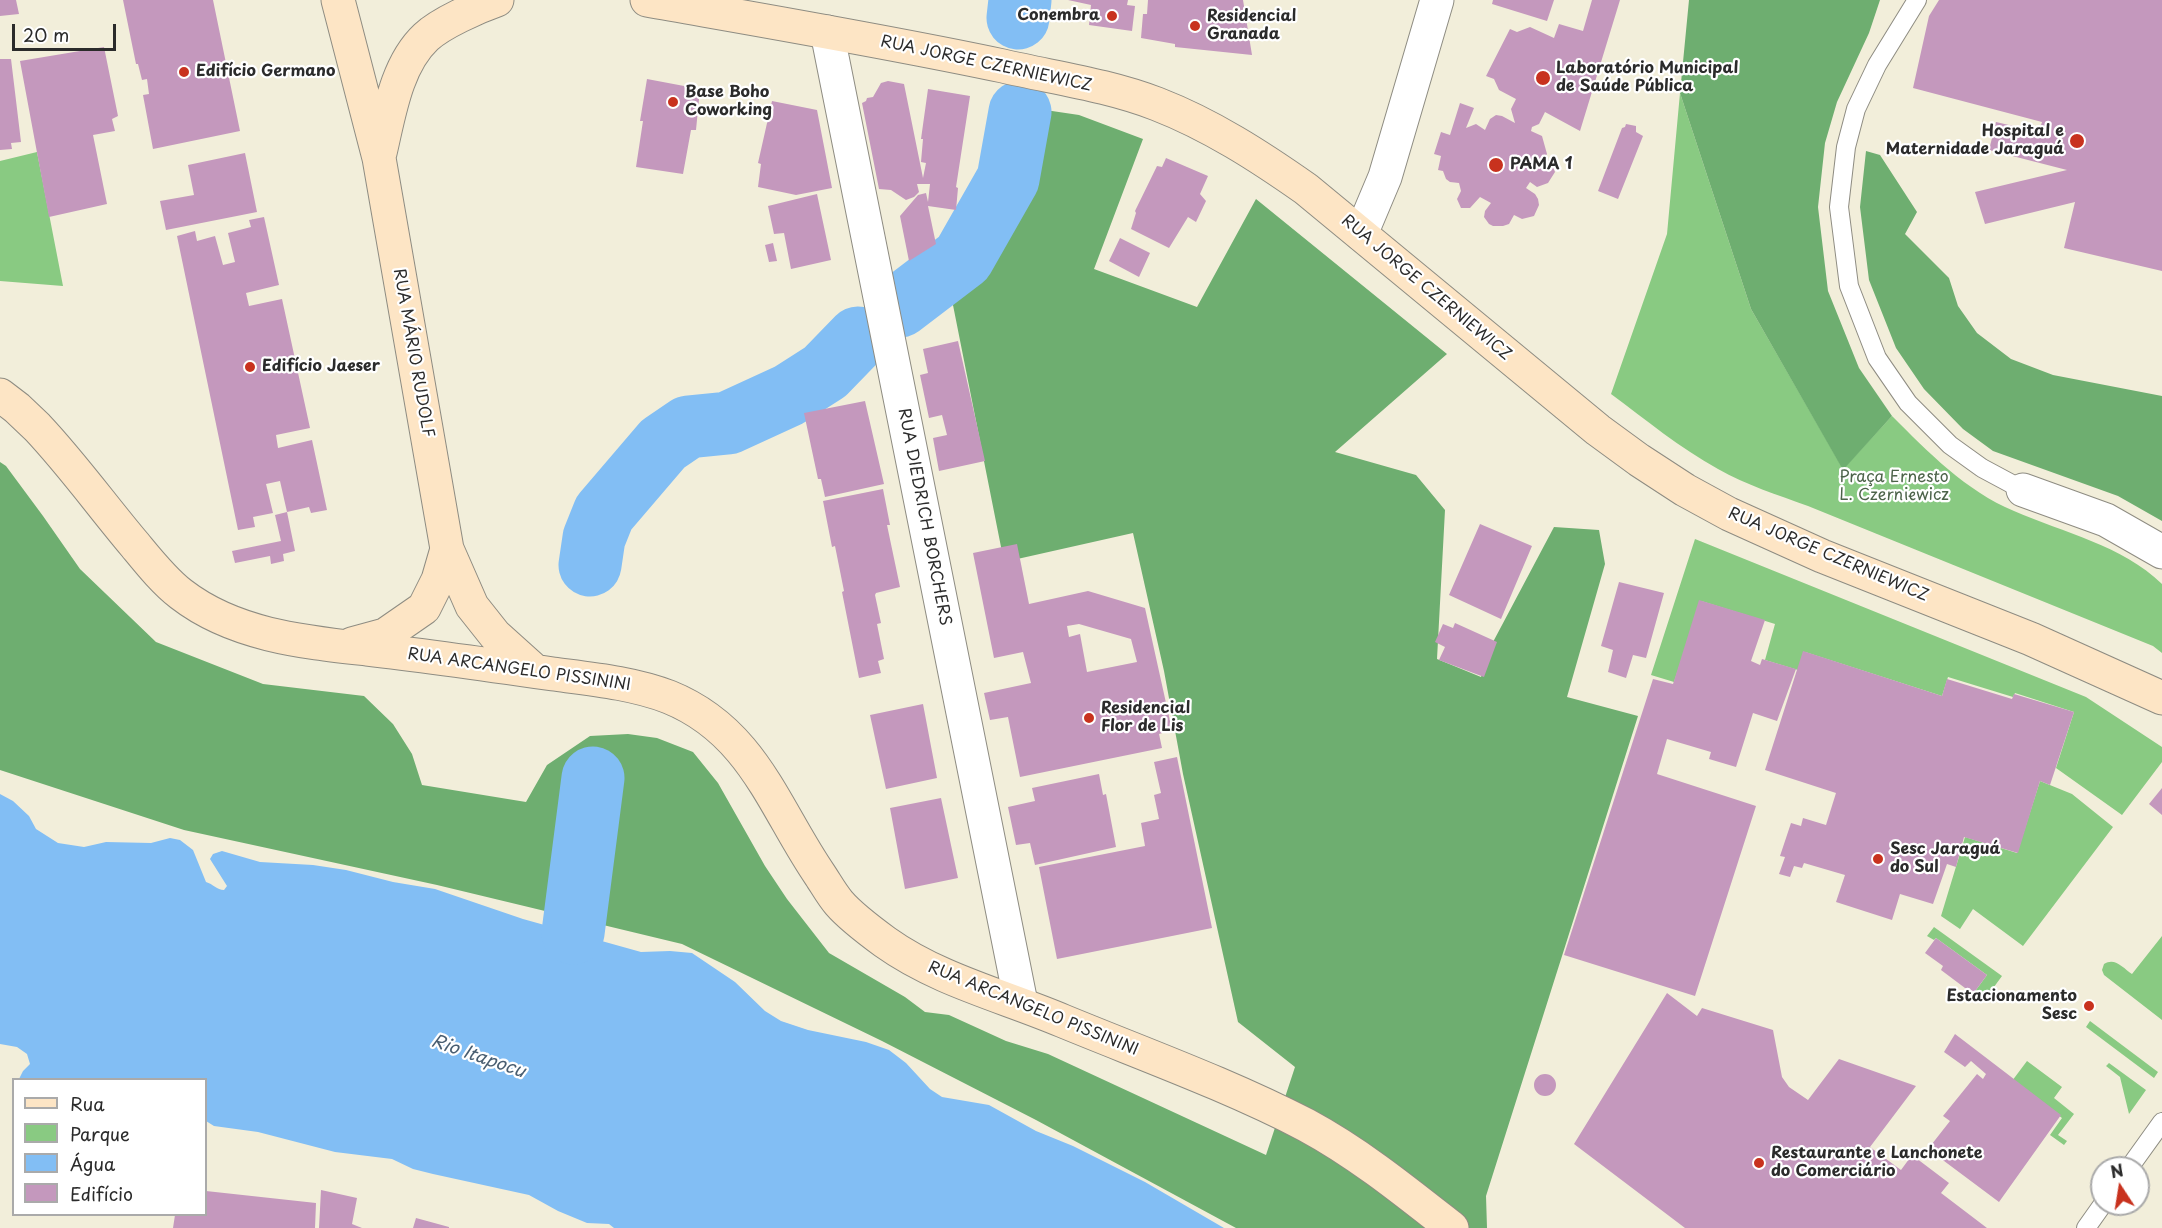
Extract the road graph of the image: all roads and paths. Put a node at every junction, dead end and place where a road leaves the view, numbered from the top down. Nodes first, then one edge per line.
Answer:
1 (338, 0) edge
2 (497, 0) edge
3 (647, 0) edge
4 (1437, 0) edge
5 (1917, 0) edge
6 (827, 32) junction
7 (379, 158) junction
8 (1361, 234) junction
9 (0, 395) edge
10 (2023, 490) joint
11 (447, 549) junction
12 (2162, 552) edge
13 (342, 646) junction
14 (535, 671) junction
15 (2162, 698) edge
16 (1021, 1003) junction
17 (2162, 1122) edge
18 (2138, 1156) edge
19 (1452, 1228) edge

1 - 7 main road, RUA MÁRIO RUDOLF
2 - 7 main road, RUA MÁRIO RUDOLF
3 - 6 main road, RUA JORGE CZERNIEWICZ
4 - 8 street
5 - 10 lane
6 - 8 main road, RUA JORGE CZERNIEWICZ
6 - 16 street, RUA DIEDRICH BORCHERS
7 - 11 main road, RUA MÁRIO RUDOLF
8 - 15 main road, RUA JORGE CZERNIEWICZ
9 - 13 main road, RUA ARCANGELO PISSININI
10 - 12 street
11 - 13 main road, RUA MÁRIO RUDOLF
11 - 14 main road, RUA MÁRIO RUDOLF
13 - 14 main road, RUA ARCANGELO PISSININI
14 - 16 main road, RUA ARCANGELO PISSININI
16 - 19 main road, RUA ARCANGELO PISSININI
17 - 18 lane

